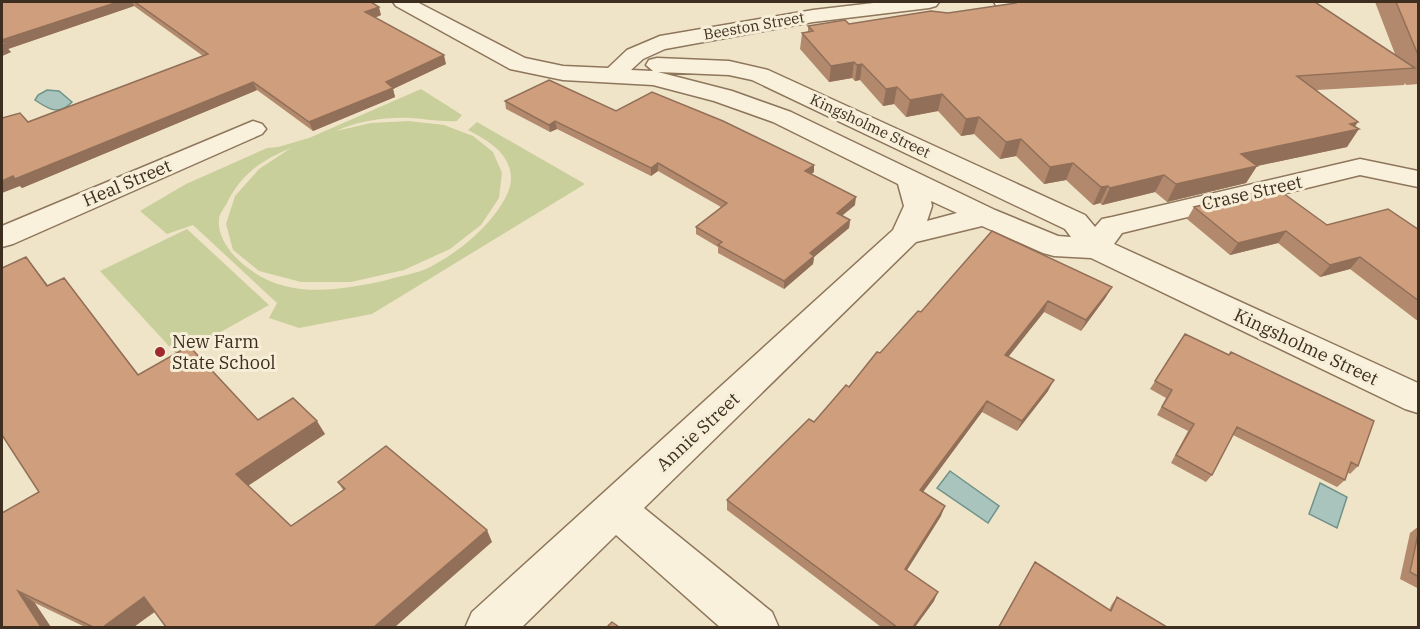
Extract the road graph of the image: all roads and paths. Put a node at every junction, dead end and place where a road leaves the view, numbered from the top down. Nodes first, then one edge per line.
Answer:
1 (403, 2) edge
2 (1004, 2) edge
3 (931, 10) edge
4 (954, 20) edge
5 (619, 70) junction
6 (254, 129) dead end
7 (910, 178) junction
8 (1419, 179) edge
9 (985, 216) junction
10 (906, 235) junction
11 (2, 237) edge
12 (1096, 248) junction
13 (1419, 399) edge
14 (616, 510) junction
15 (488, 627) edge
16 (756, 627) edge

1 - 5 street
2 - 4 street
3 - 5 street, Beeston Street
5 - 7 street, Kingsholme Street
5 - 12 street, Kingsholme Street
6 - 11 street, Heal Street
7 - 9 street, Kingsholme Street
7 - 10 street, Annie Street
8 - 12 street, Crase Street
9 - 10 street, Annie Street
9 - 12 street, Kingsholme Street
10 - 14 street, Annie Street
12 - 13 street, Kingsholme Street
14 - 15 street, Annie Street
14 - 16 street

